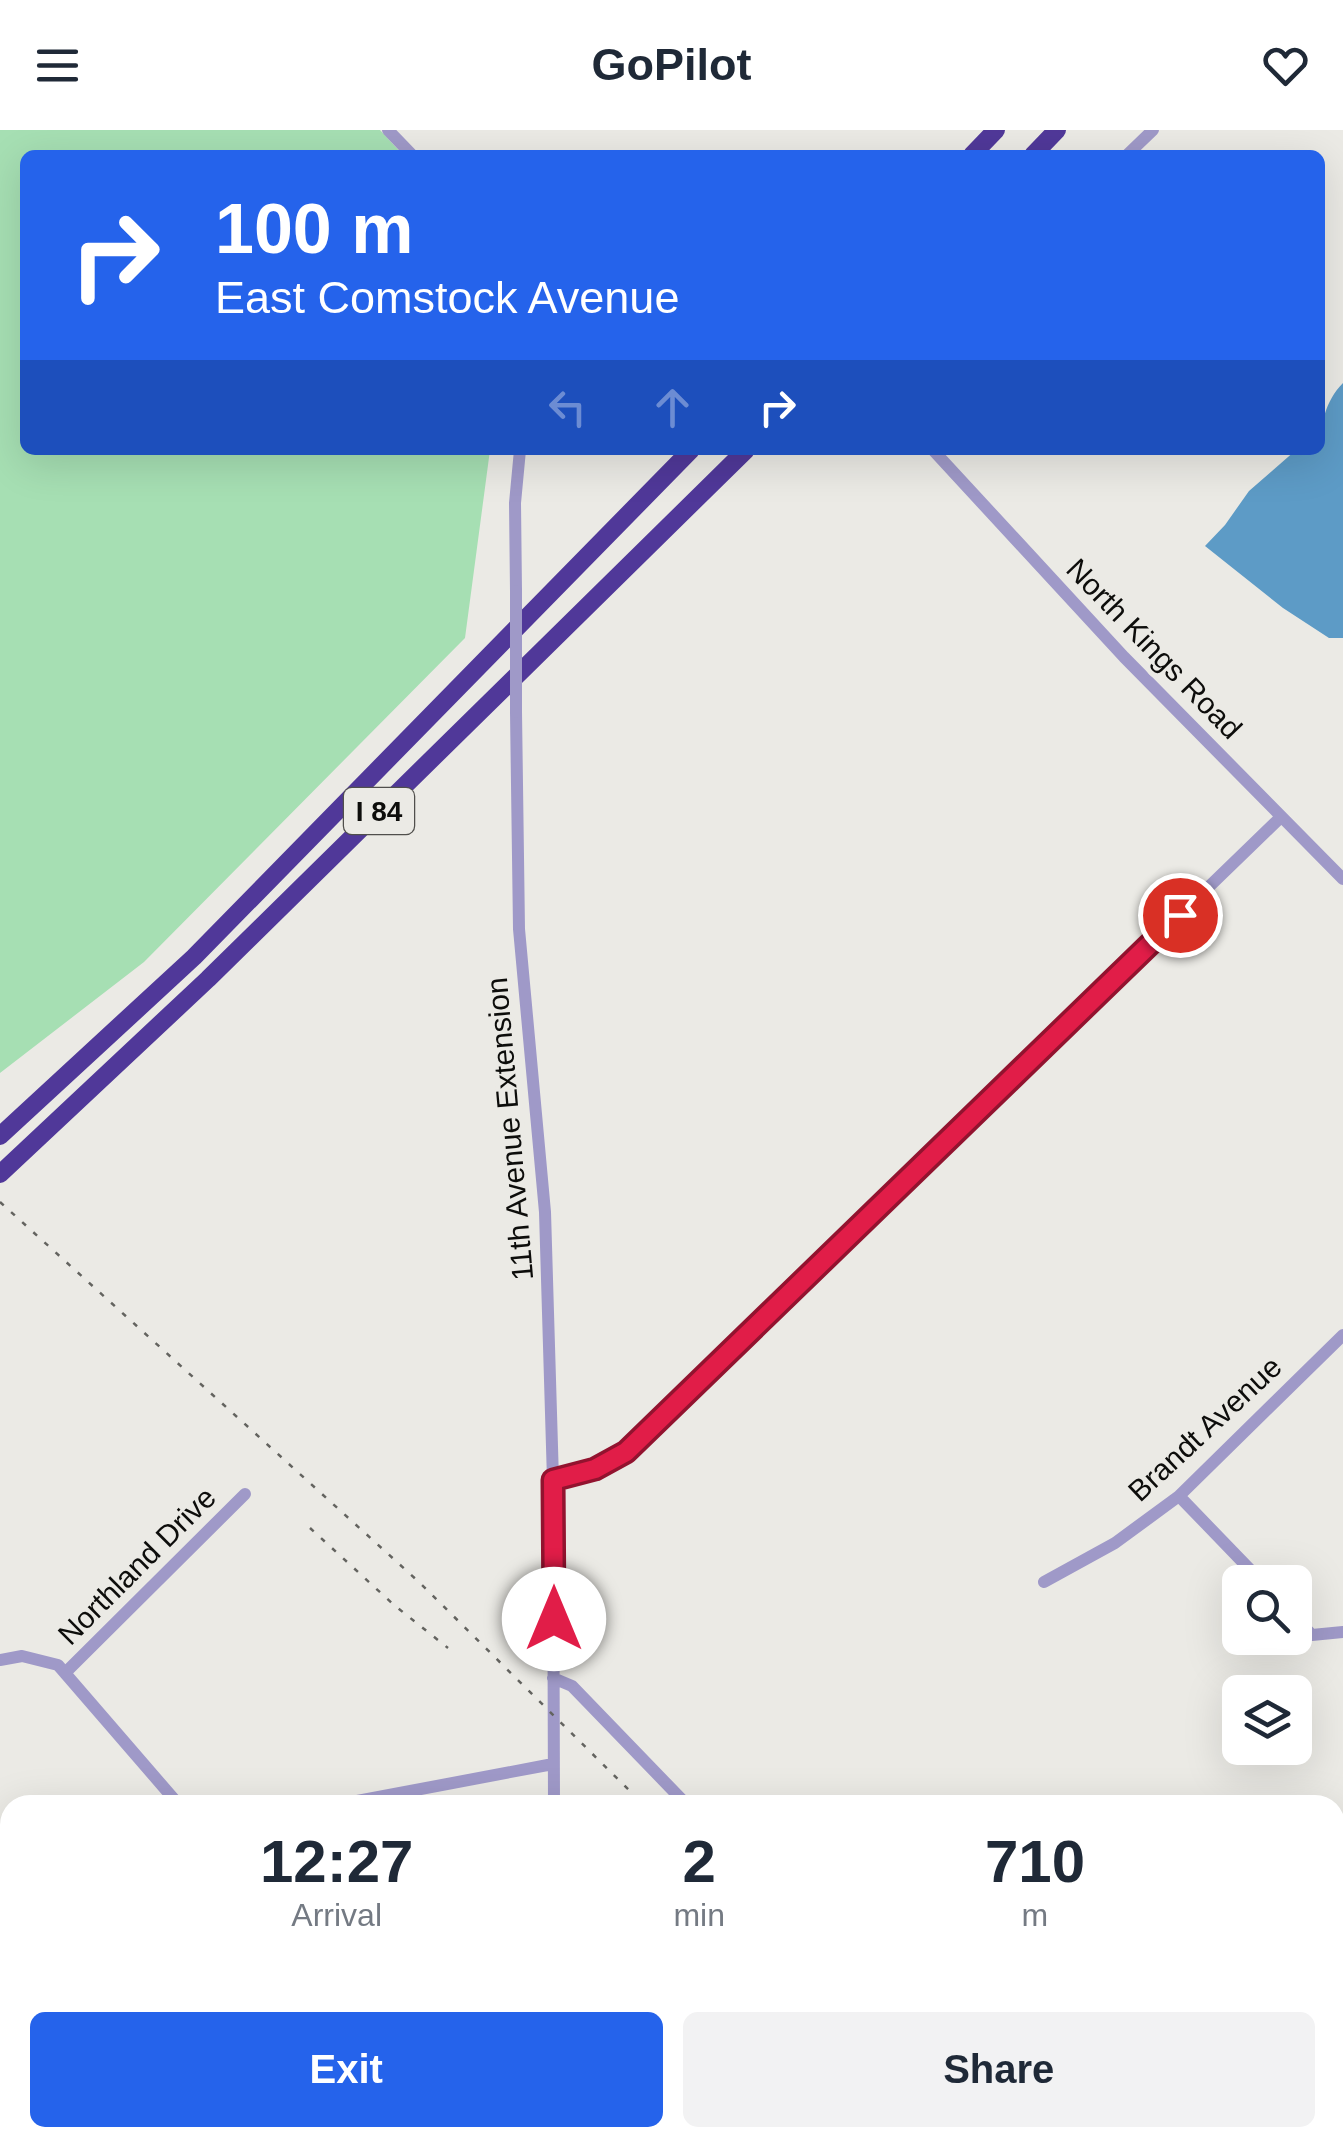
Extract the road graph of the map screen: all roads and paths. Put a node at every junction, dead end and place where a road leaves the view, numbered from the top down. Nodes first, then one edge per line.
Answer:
1 (388, 130) edge
2 (996, 130) edge
3 (1057, 130) edge
4 (1153, 130) edge
5 (407, 150) edge
6 (977, 150) edge
7 (1038, 150) edge
8 (1132, 150) edge
9 (520, 455) edge
10 (685, 455) edge
11 (741, 455) edge
12 (938, 455) edge
13 (1282, 817) junction
14 (1343, 879) edge
15 (0, 1136) edge
16 (4, 1171) edge
17 (1343, 1334) edge
18 (553, 1480) junction
19 (244, 1494) dead end
20 (1180, 1496) junction
21 (1246, 1565) edge
22 (1044, 1582) dead end
23 (1343, 1632) edge
24 (1312, 1634) edge
25 (0, 1660) edge
26 (66, 1673) junction
27 (553, 1678) junction
28 (553, 1764) junction
29 (170, 1795) edge
30 (389, 1795) edge
31 (554, 1795) edge
32 (678, 1795) edge

1 - 5 street
2 - 6 highway
3 - 7 highway
4 - 8 street
9 - 18 street, 11th Avenue Extension, bridge
10 - 15 highway, I 84
11 - 16 highway, I 84
12 - 13 street, North Kings Road
13 - 14 street, North Kings Road
13 - 18 street
17 - 20 street, Brandt Avenue
18 - 27 street, 11th Avenue Extension
19 - 26 street, Northland Drive
20 - 21 street
20 - 22 street, Brandt Avenue
23 - 24 street
25 - 26 street
26 - 29 street
27 - 28 street, 11th Avenue Extension
27 - 32 street
28 - 30 street
28 - 31 street, 11th Avenue Extension

